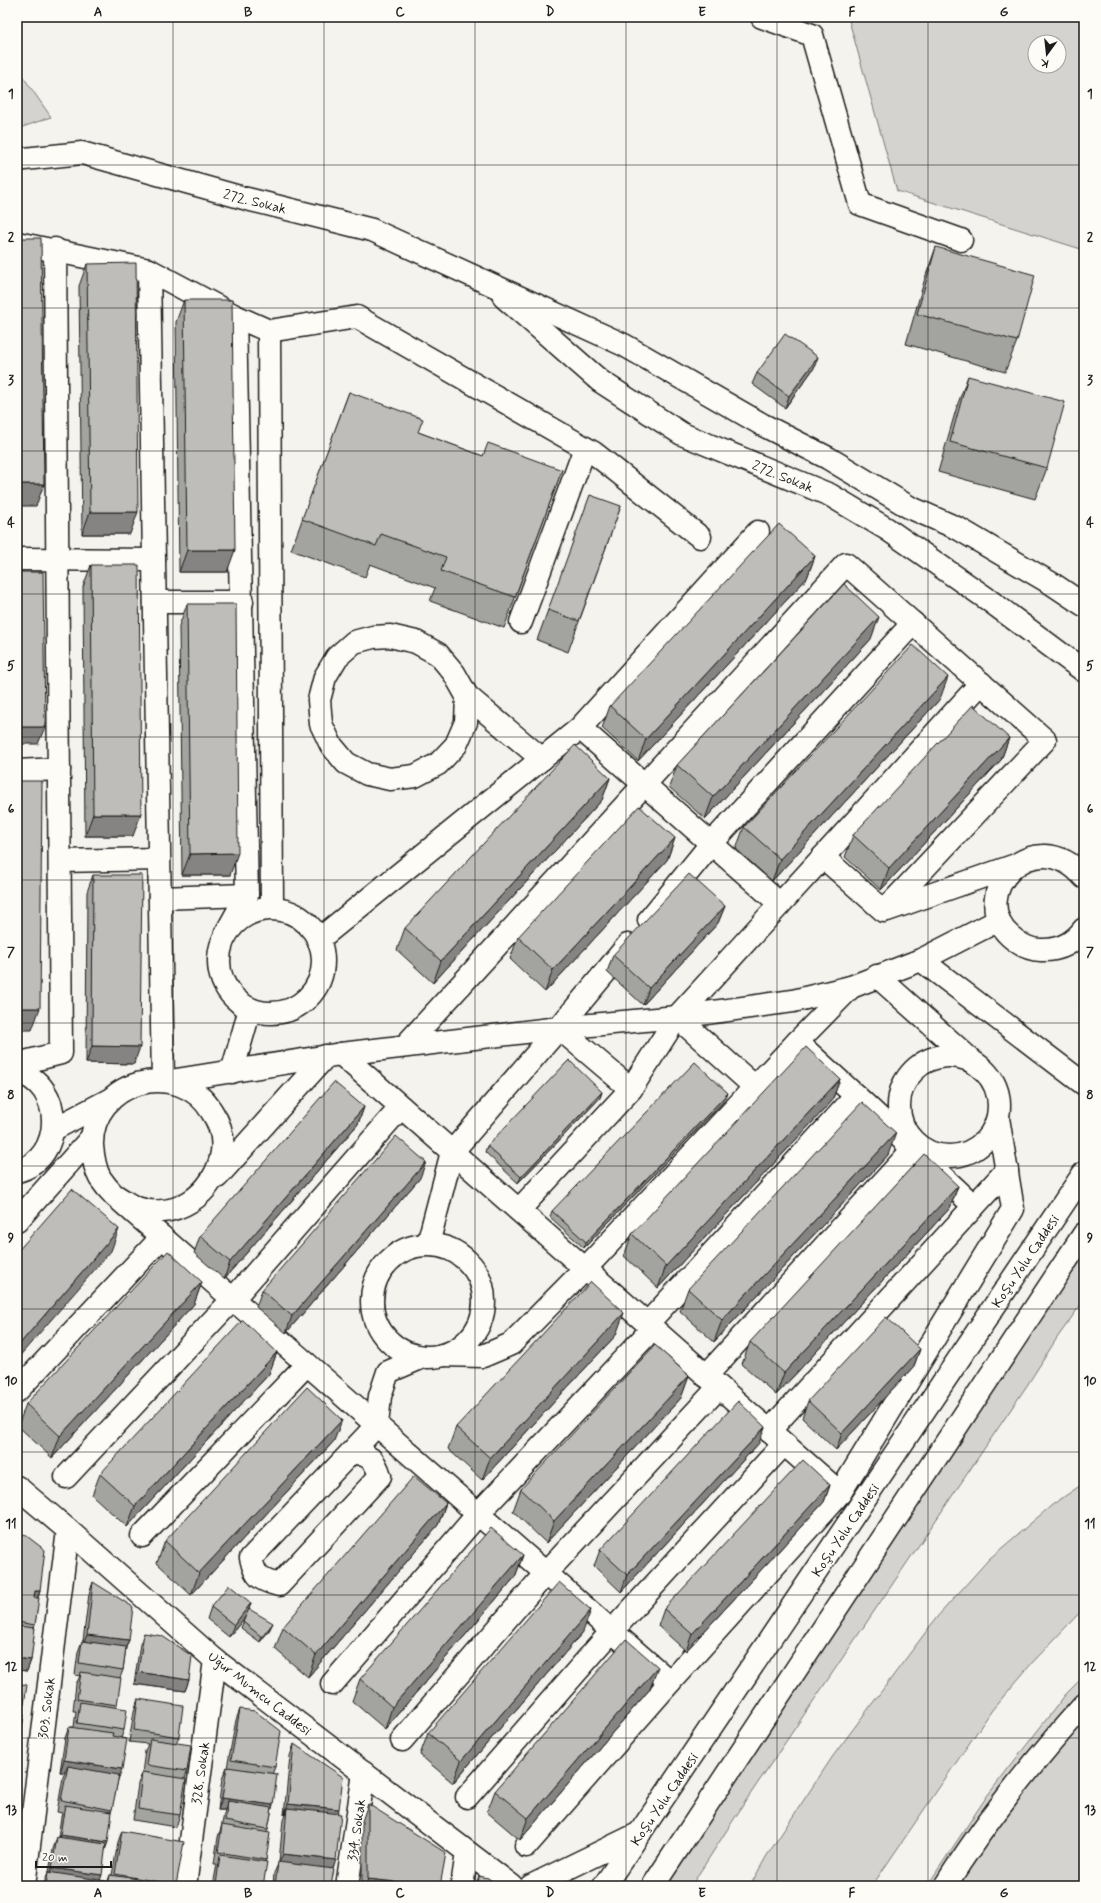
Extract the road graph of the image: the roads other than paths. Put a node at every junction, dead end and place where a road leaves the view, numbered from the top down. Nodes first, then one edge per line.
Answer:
1 (762, 17) edge
2 (17, 161) edge
3 (961, 240) dead end
4 (17, 243) edge
5 (55, 250) junction
6 (149, 270) junction
7 (485, 280) junction
8 (235, 316) junction
9 (269, 331) junction
10 (585, 448) junction
11 (909, 507) junction
12 (888, 529) junction
13 (758, 532) dead end
14 (700, 537) dead end
15 (17, 559) edge
16 (57, 559) junction
17 (154, 560) junction
18 (155, 602) junction
19 (242, 602) junction
20 (1084, 605) edge
21 (520, 622) dead end
22 (913, 623) junction
23 (1084, 671) edge
24 (981, 683) junction
25 (467, 696) junction
26 (580, 728) junction
27 (542, 759) junction
28 (59, 769) junction
29 (17, 771) edge
30 (644, 785) junction
31 (711, 844) junction
32 (823, 858) junction
33 (160, 859) junction
34 (60, 861) junction
35 (1016, 865) junction
36 (1084, 877) edge
37 (247, 895) junction
38 (160, 898) junction
39 (780, 904) junction
40 (272, 908) junction
41 (884, 911) junction
42 (999, 920) junction
43 (1084, 929) edge
44 (226, 933) junction
45 (318, 940) junction
46 (921, 960) junction
47 (877, 976) junction
48 (851, 987) junction
49 (250, 1009) junction
50 (677, 1017) junction
51 (559, 1028) junction
52 (797, 1042) junction
53 (406, 1046) junction
54 (334, 1055) junction
55 (972, 1060) junction
56 (17, 1064) edge
57 (17, 1072) edge
58 (232, 1072) junction
59 (166, 1081) junction
60 (1084, 1084) edge
61 (755, 1087) junction
62 (631, 1089) junction
63 (856, 1096) junction
64 (110, 1100) junction
65 (401, 1107) junction
66 (998, 1118) junction
67 (54, 1129) junction
68 (92, 1137) junction
69 (915, 1147) junction
70 (452, 1152) junction
71 (1007, 1170) junction
72 (17, 1171) edge
73 (1084, 1174) edge
74 (210, 1185) junction
75 (114, 1195) junction
76 (974, 1206) junction
77 (22, 1207) edge
78 (519, 1210) junction
79 (1084, 1234) edge
80 (162, 1237) junction
81 (428, 1244) junction
82 (586, 1269) junction
83 (233, 1299) junction
84 (874, 1316) junction
85 (650, 1326) junction
86 (890, 1330) edge
87 (905, 1345) edge
88 (432, 1356) junction
89 (921, 1360) junction
90 (307, 1364) junction
91 (713, 1381) junction
92 (17, 1391) edge
93 (377, 1425) junction
94 (776, 1437) junction
95 (404, 1449) junction
96 (352, 1452) junction
97 (380, 1476) junction
98 (66, 1477) dead end
99 (17, 1488) edge
100 (840, 1493) junction
101 (478, 1514) junction
102 (68, 1530) junction
103 (142, 1536) dead end
104 (546, 1573) junction
105 (612, 1631) junction
106 (215, 1660) junction
107 (670, 1682) junction
108 (332, 1684) dead end
109 (1084, 1705) edge
110 (402, 1740) dead end
111 (364, 1773) junction
112 (467, 1797) dead end
113 (642, 1832) junction
114 (526, 1846) dead end
115 (467, 1853) junction
116 (24, 1886) edge
117 (185, 1886) edge
118 (347, 1886) edge
119 (462, 1886) edge
120 (512, 1886) edge
121 (531, 1886) edge
122 (604, 1886) edge
123 (653, 1886) edge
124 (945, 1886) edge

1 - 3 street
2 - 7 street, 272. Sokak
4 - 5 street
5 - 6 street
5 - 16 street
6 - 8 street
6 - 17 street
7 - 11 street, 272. Sokak
7 - 12 street, 272. Sokak
8 - 9 street
8 - 19 street
9 - 10 street
9 - 40 street
10 - 14 street
10 - 21 street
11 - 12 street
11 - 20 street, 272. Sokak
12 - 23 street, 272. Sokak
13 - 26 street
15 - 16 street
16 - 17 street
16 - 28 street
17 - 18 street
18 - 19 street
18 - 33 street
19 - 37 street
22 - 24 street
22 - 30 street
22 - 31 street
24 - 32 street
24 - 41 street
25 - 25 street
25 - 27 street
26 - 27 street
26 - 30 street
27 - 45 street
28 - 29 street
28 - 34 street
30 - 31 street
30 - 53 street
31 - 39 street
31 - 51 street
32 - 39 street
32 - 41 street
33 - 34 street
33 - 38 street
34 - 56 street
35 - 36 street
35 - 41 street
35 - 42 street
37 - 38 street
37 - 44 street
38 - 59 street
39 - 50 street
40 - 44 street
40 - 45 street
42 - 43 street
42 - 46 street
44 - 49 street
45 - 49 street
46 - 47 street
46 - 60 street
47 - 48 street
47 - 55 street
48 - 50 street
48 - 52 street
49 - 58 street
50 - 51 street
50 - 61 street
50 - 62 street
51 - 53 street
51 - 62 street
51 - 70 street
52 - 61 street
52 - 63 street
53 - 54 street
54 - 58 street
54 - 65 street
54 - 74 street
55 - 66 street
55 - 69 street
57 - 67 street
58 - 59 street
59 - 64 street
59 - 74 street
61 - 82 street
62 - 78 street
63 - 69 street
63 - 85 street
64 - 67 street
64 - 68 street
65 - 70 street
65 - 83 street
66 - 69 street
66 - 71 street
67 - 72 street
68 - 75 street
68 - 77 street
69 - 76 street
69 - 91 street
70 - 78 street
70 - 81 street
71 - 76 street
71 - 89 street
73 - 113 street, Koşu Yolu Caddesi
74 - 75 street
75 - 80 street
76 - 84 street
78 - 82 street
79 - 123 street
80 - 83 street
80 - 92 street
81 - 88 street
81 - 88 street
82 - 85 street
82 - 88 street
83 - 90 street
83 - 98 street
84 - 86 street
84 - 94 street
85 - 91 street
85 - 101 street
87 - 89 street
88 - 93 street
89 - 100 street
90 - 93 street
90 - 103 street
91 - 94 street
91 - 104 street
93 - 95 street
93 - 96 street
94 - 100 street
94 - 105 street
95 - 97 street
95 - 101 street
96 - 97 street
96 - 97 street
99 - 102 street, Uğur Mumcu Caddesi
100 - 107 street
101 - 104 street
101 - 108 street
102 - 106 street, Uğur Mumcu Caddesi
102 - 116 street, 303. Sokak
104 - 105 street
104 - 110 street
105 - 107 street
105 - 112 street
106 - 111 street, Uğur Mumcu Caddesi
106 - 117 street, 328. Sokak
107 - 114 street
109 - 124 street
111 - 115 street, Uğur Mumcu Caddesi
111 - 118 street, 334. Sokak
113 - 121 street
113 - 122 street, Koşu Yolu Caddesi
115 - 119 street
115 - 120 street, Uğur Mumcu Caddesi

